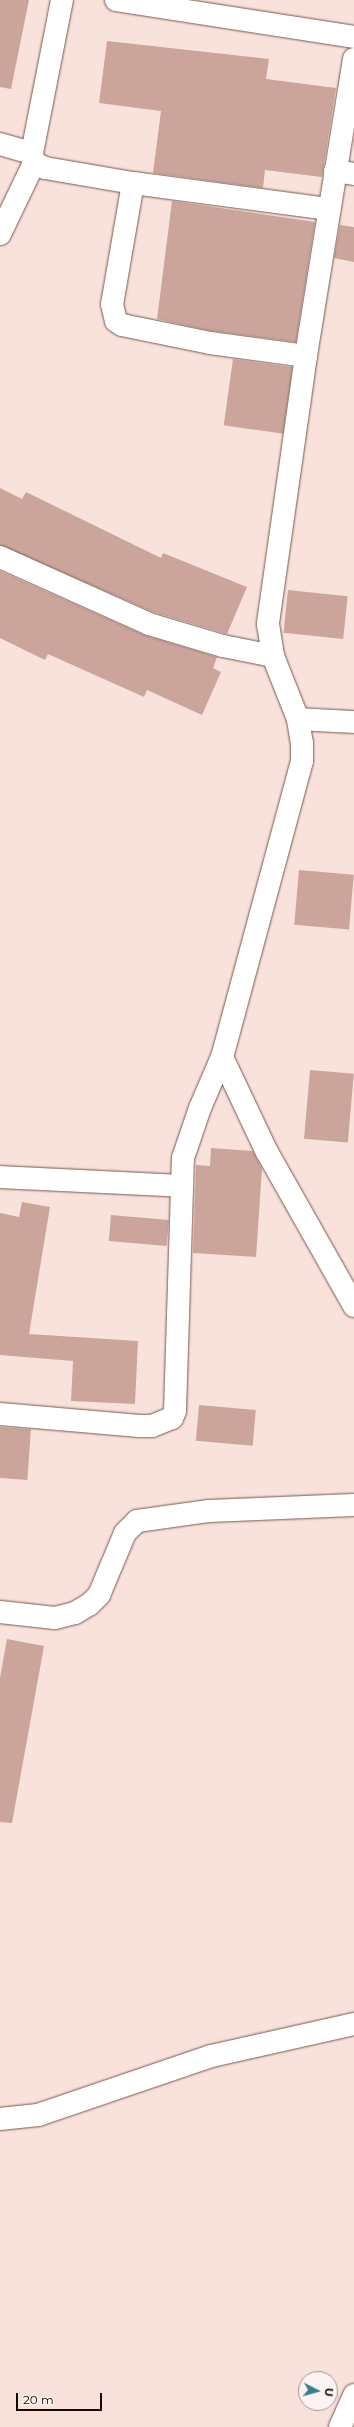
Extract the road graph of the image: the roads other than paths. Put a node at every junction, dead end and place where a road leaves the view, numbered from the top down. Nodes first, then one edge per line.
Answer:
1 (62, 0) edge
2 (116, 0) edge
3 (354, 37) edge
4 (354, 59) edge
5 (0, 144) edge
6 (33, 158) junction
7 (345, 172) edge
8 (133, 183) junction
9 (329, 210) junction
10 (2, 224) edge
11 (306, 356) junction
12 (0, 557) edge
13 (273, 656) junction
14 (298, 719) junction
15 (354, 722) edge
16 (222, 1057) junction
17 (0, 1177) edge
18 (181, 1186) junction
19 (354, 1306) edge
20 (0, 1414) edge
21 (354, 1505) edge
22 (0, 1612) edge
23 (354, 2024) edge
24 (0, 2119) edge
25 (354, 2395) edge
26 (340, 2427) edge

1 - 6 street
2 - 3 street
4 - 7 street
5 - 6 street
6 - 8 street
6 - 10 street
7 - 9 street
8 - 9 street
8 - 11 street
9 - 11 street
11 - 13 street
12 - 13 street
13 - 14 street
14 - 15 street
14 - 16 street
16 - 18 street
16 - 19 street
17 - 18 street
18 - 20 street
21 - 22 street
23 - 24 street
25 - 26 street

